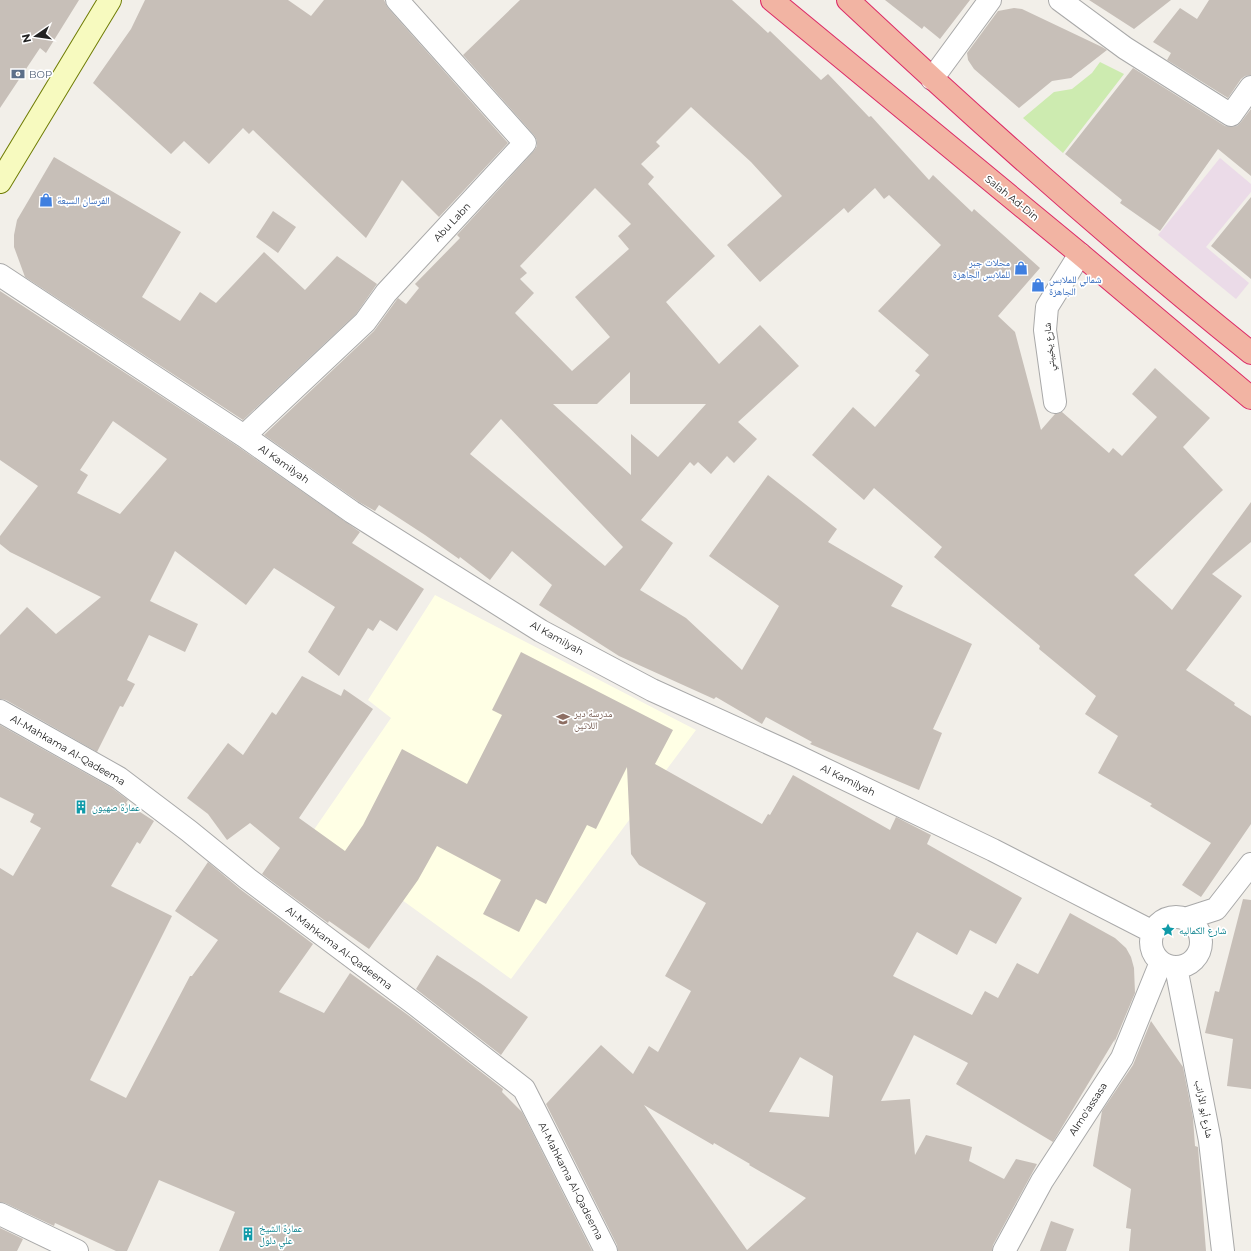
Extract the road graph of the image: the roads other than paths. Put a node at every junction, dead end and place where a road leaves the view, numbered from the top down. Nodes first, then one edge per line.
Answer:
1 (110, 0) edge
2 (397, 0) edge
3 (772, 0) edge
4 (848, 0) edge
5 (990, 0) edge
6 (1060, 0) edge
7 (932, 79) junction
8 (1251, 87) edge
9 (0, 182) edge
10 (1080, 254) junction
11 (0, 275) edge
12 (1251, 353) edge
13 (1251, 398) edge
14 (1055, 402) dead end
15 (244, 436) junction
16 (0, 711) edge
17 (1251, 864) edge
18 (1185, 919) junction
19 (1153, 932) junction
20 (1168, 965) junction
21 (0, 1214) edge
22 (77, 1251) edge
23 (606, 1251) edge
24 (1004, 1251) edge
25 (1223, 1251) edge

1 - 9 main road
2 - 15 street, Abu Labn
3 - 10 highway, Salah Ad-Din
4 - 7 highway
5 - 7 street
6 - 8 street
7 - 12 highway
10 - 13 highway, Salah Ad-Din
10 - 14 street, شارع يخيبتي
11 - 15 street, Al Kamilyah
15 - 19 street, Al Kamilyah
16 - 23 street, Al-Mahkama Al-Qadeema
17 - 18 street
18 - 19 street
18 - 20 street
19 - 20 street
20 - 24 street, Almo'assasa
20 - 25 street, شارع أبو الأرانب
21 - 22 street

